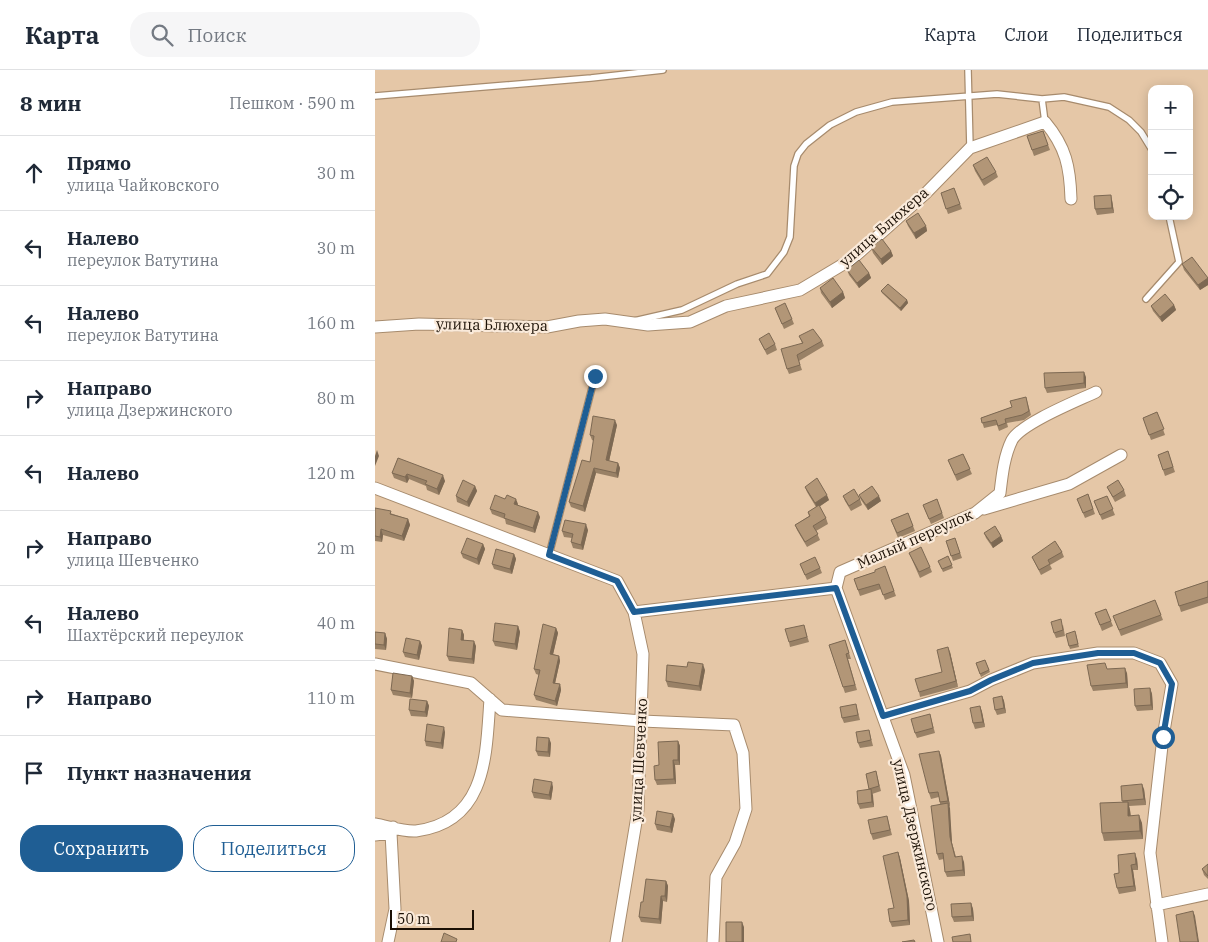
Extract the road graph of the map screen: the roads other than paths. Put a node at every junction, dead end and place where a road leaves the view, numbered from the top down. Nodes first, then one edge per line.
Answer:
1 (663, 70) edge
2 (968, 70) edge
3 (375, 96) edge
4 (969, 97) junction
5 (1042, 98) junction
6 (1045, 122) junction
7 (1148, 143) edge
8 (970, 148) junction
9 (1071, 199) dead end
10 (1170, 220) edge
11 (1146, 299) dead end
12 (627, 322) junction
13 (375, 327) edge
14 (595, 376) dead end
15 (1096, 392) dead end
16 (1121, 455) dead end
17 (375, 488) edge
18 (978, 511) junction
19 (549, 555) junction
20 (836, 588) junction
21 (634, 612) junction
22 (375, 664) edge
23 (490, 699) junction
24 (883, 716) junction
25 (642, 721) junction
26 (375, 824) edge
27 (392, 830) junction
28 (375, 835) edge
29 (1208, 894) edge
30 (1156, 905) junction
31 (388, 942) edge
32 (616, 942) edge
33 (713, 942) edge
34 (938, 942) edge
35 (1162, 942) edge

1 - 3 lane
2 - 4 lane
4 - 5 lane
4 - 8 lane
4 - 12 lane
5 - 6 lane
5 - 7 lane
6 - 8 street
6 - 9 street
8 - 12 street, улица Блюхера
10 - 11 lane
12 - 13 street, улица Блюхера
14 - 19 lane
15 - 18 street, Малый переулок
16 - 18 street
17 - 19 street
18 - 20 street, Малый переулок
19 - 21 street, улица Шевченко
20 - 21 street
20 - 24 street, улица Дзержинского
21 - 25 street, улица Шевченко
22 - 23 street
23 - 25 street
23 - 27 street
24 - 30 street
24 - 34 street, улица Дзержинского
25 - 32 street, улица Шевченко
25 - 33 street
26 - 27 street
27 - 28 street
27 - 31 street
29 - 30 street
30 - 35 street

